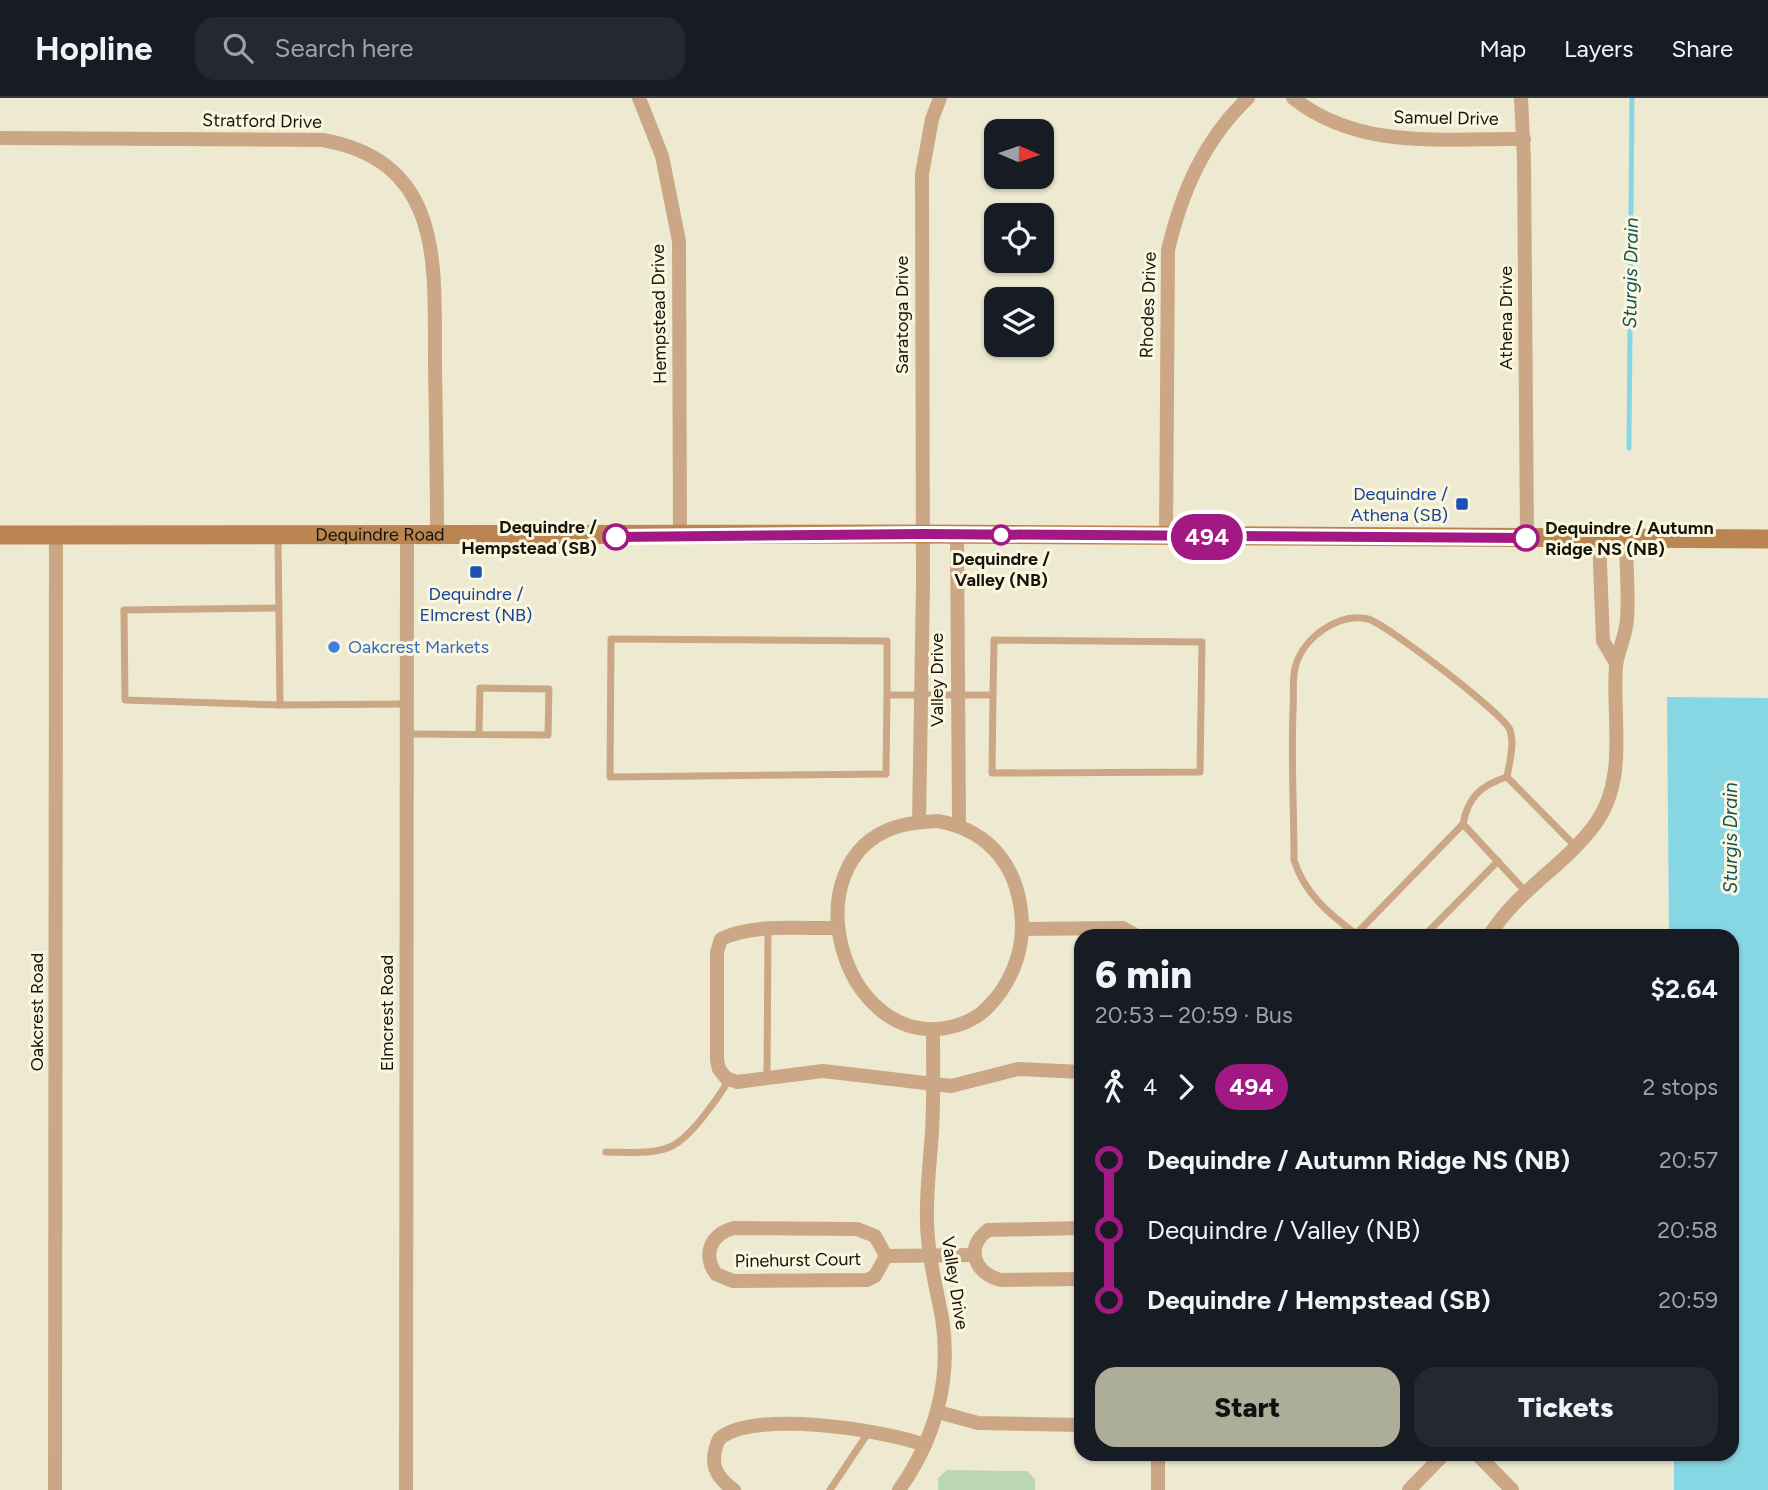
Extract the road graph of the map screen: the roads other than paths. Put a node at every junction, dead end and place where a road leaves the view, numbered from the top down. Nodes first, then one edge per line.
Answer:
1 (639, 98) edge
2 (940, 98) edge
3 (1248, 98) edge
4 (1293, 98) edge
5 (1521, 98) edge
6 (0, 138) edge
7 (1524, 139) junction
8 (923, 534) junction
9 (0, 535) edge
10 (56, 535) junction
11 (437, 535) junction
12 (957, 535) junction
13 (278, 536) junction
14 (407, 537) junction
15 (680, 537) junction
16 (1166, 537) junction
17 (1527, 538) junction
18 (1599, 538) junction
19 (1626, 539) junction
20 (1768, 539) edge
21 (279, 608) junction
22 (1616, 663) junction
23 (922, 694) junction
24 (956, 694) junction
25 (887, 695) junction
26 (993, 695) junction
27 (407, 704) junction
28 (280, 705) junction
29 (479, 733) junction
30 (407, 734) junction
31 (1507, 777) junction
32 (919, 822) junction
33 (1463, 824) junction
34 (959, 825) junction
35 (1574, 845) junction
36 (1498, 861) junction
37 (1526, 893) junction
38 (838, 928) junction
39 (1022, 929) junction
40 (1350, 929) edge
41 (1363, 929) edge
42 (1431, 929) edge
43 (1495, 929) edge
44 (768, 931) junction
45 (1074, 931) edge
46 (933, 1030) junction
47 (1074, 1072) edge
48 (767, 1078) junction
49 (729, 1079) junction
50 (933, 1084) junction
51 (606, 1152) dead end
52 (1074, 1228) edge
53 (929, 1255) junction
54 (974, 1255) junction
55 (886, 1256) junction
56 (1074, 1279) edge
57 (938, 1412) junction
58 (1074, 1425) edge
59 (871, 1430) junction
60 (925, 1445) junction
61 (1158, 1461) edge
62 (1437, 1461) edge
63 (1484, 1461) edge
64 (55, 1490) edge
65 (406, 1490) edge
66 (734, 1490) edge
67 (830, 1490) edge
68 (899, 1490) edge
69 (1158, 1490) edge
70 (1409, 1490) edge
71 (1512, 1490) edge

1 - 15 street, Hempstead Drive
2 - 8 street, Saratoga Drive
3 - 16 street, Rhodes Drive
4 - 7 street, Samuel Drive
5 - 7 street, Athena Drive
6 - 11 street, Stratford Drive
7 - 17 street, Athena Drive
8 - 12 main road, Dequindre Road
8 - 15 main road, Dequindre Road
8 - 23 street, Valley Drive
9 - 10 main road, Dequindre Road
10 - 13 main road, Dequindre Road
10 - 64 street, Oakcrest Road
11 - 14 main road, Dequindre Road
11 - 15 main road, Dequindre Road
12 - 16 main road, Dequindre Road
12 - 24 street, Valley Drive
13 - 14 main road, Dequindre Road
13 - 21 lane
14 - 27 street, Elmcrest Road
16 - 17 main road, Dequindre Road
17 - 18 main road, Dequindre Road
18 - 19 main road, Dequindre Road
18 - 22 street
19 - 20 main road, Dequindre Road
19 - 22 street
21 - 28 lane
21 - 28 lane
22 - 35 street
23 - 24 lane
23 - 25 lane
23 - 32 street, Valley Drive
24 - 26 lane
24 - 34 street, Valley Drive
25 - 25 lane
26 - 26 lane
27 - 28 lane
27 - 30 street, Elmcrest Road
29 - 29 lane
29 - 30 lane
30 - 65 street, Elmcrest Road
31 - 33 lane
31 - 35 lane
31 - 40 lane
32 - 34 street
32 - 38 street
33 - 36 lane
33 - 41 lane
34 - 39 street
35 - 37 street
36 - 37 lane
36 - 42 lane
37 - 43 street
38 - 44 street
38 - 46 street
39 - 45 street
39 - 46 street
44 - 48 lane
44 - 49 street
46 - 50 street, Valley Drive
47 - 50 street
48 - 49 street
48 - 50 street
49 - 51 lane
50 - 53 street, Valley Drive
52 - 54 street
53 - 54 street, Pinehurst Court
53 - 55 street, Pinehurst Court
53 - 57 street, Valley Drive
54 - 56 street
55 - 55 street, Pinehurst Court
57 - 58 street
57 - 60 street, Valley Drive
59 - 60 street
59 - 66 street
59 - 67 lane
60 - 68 street, Valley Drive
61 - 69 street
62 - 70 street
63 - 71 street

